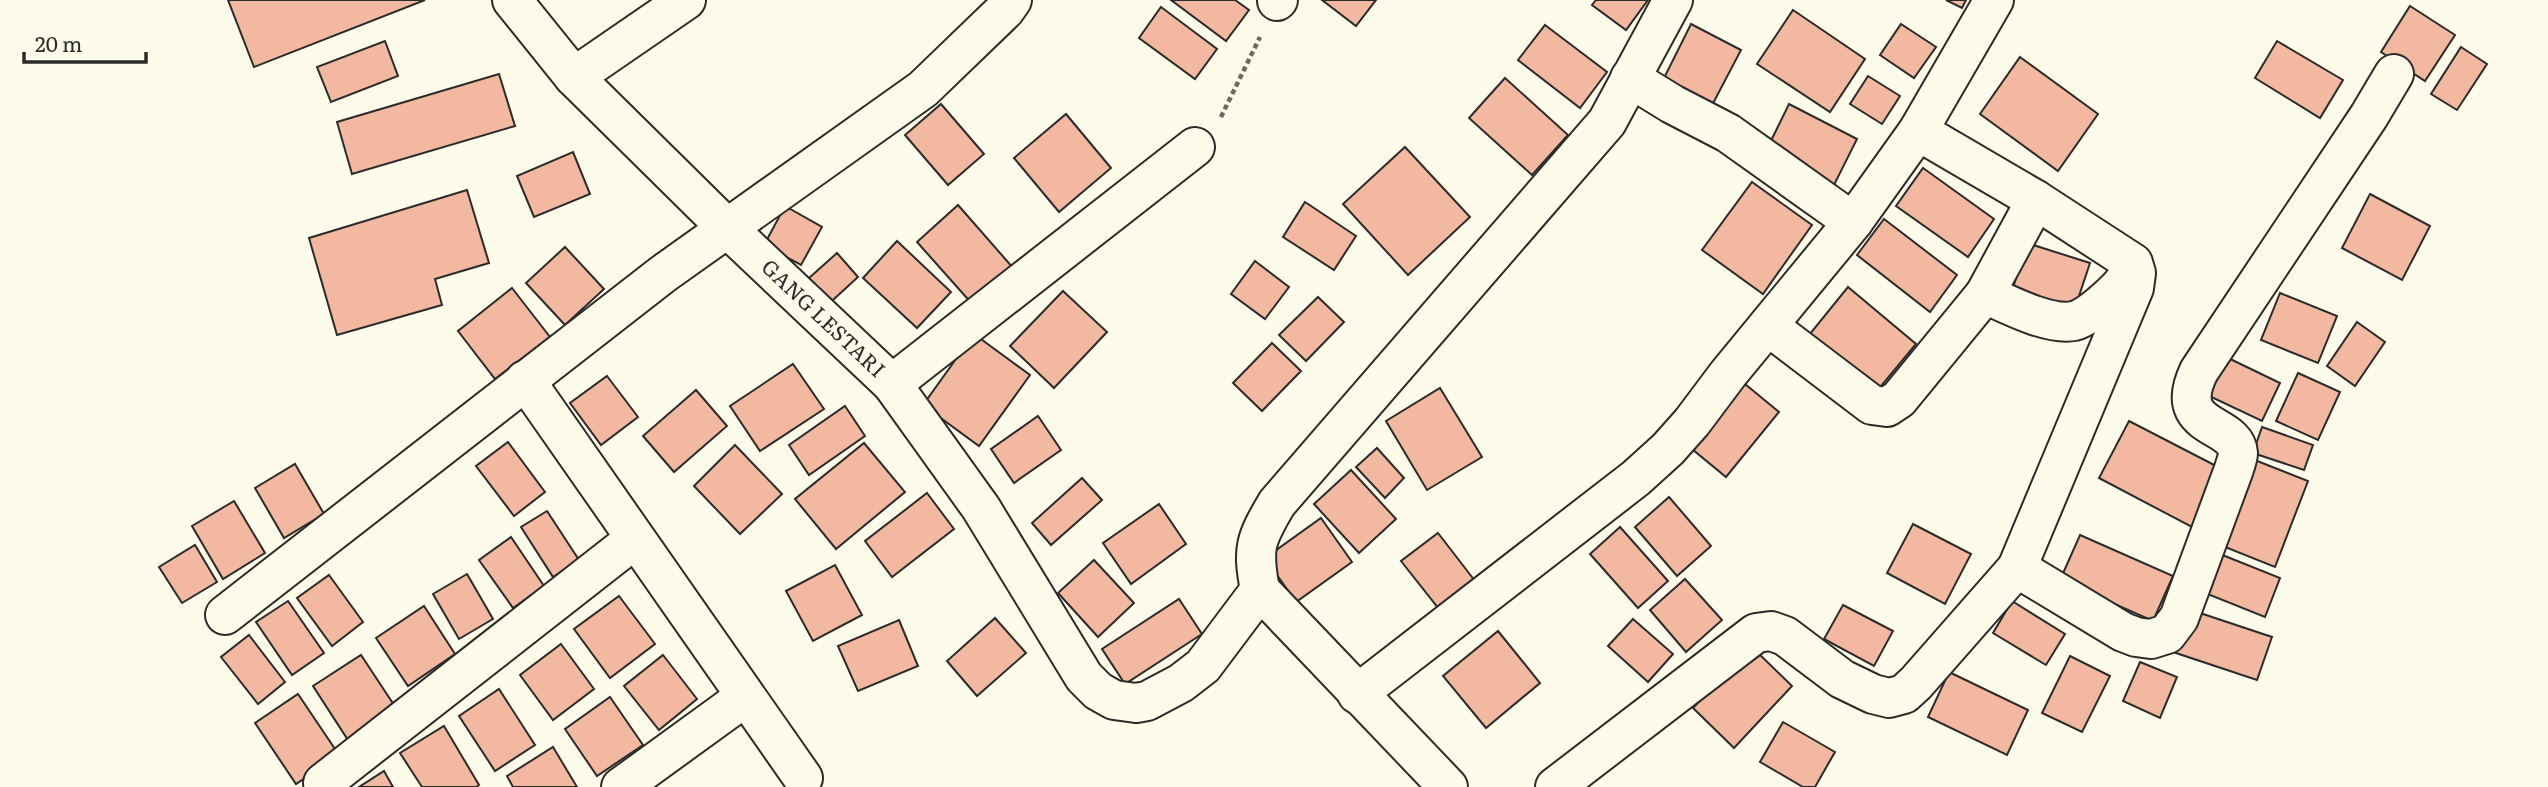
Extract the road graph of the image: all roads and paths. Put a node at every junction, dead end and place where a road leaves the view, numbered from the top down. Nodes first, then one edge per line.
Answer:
1 (512, 0) edge
2 (685, 0) edge
3 (1012, 0) edge
4 (1278, 0) edge
5 (1673, 0) edge
6 (1994, 0) edge
7 (2394, 74) dead end
8 (574, 77) junction
9 (1630, 78) junction
10 (1918, 131) junction
11 (1195, 147) joint
12 (2036, 200) junction
13 (1853, 222) junction
14 (726, 227) junction
15 (2133, 263) junction
16 (1985, 295) junction
17 (1768, 326) junction
18 (525, 380) junction
19 (892, 384) junction
20 (635, 539) junction
21 (2017, 568) junction
22 (1260, 590) junction
23 (225, 615) dead end
24 (1357, 694) junction
25 (745, 697) junction
26 (803, 778) dead end
27 (323, 783) dead end
28 (621, 787) edge
29 (1448, 787) edge
30 (1555, 787) edge

1 - 8 street, GANG LESTARI
2 - 8 street
3 - 14 street
4 - 11 path
5 - 9 street
6 - 10 street
7 - 21 street
8 - 14 street, GANG LESTARI
9 - 13 street
9 - 22 street
10 - 12 street
10 - 13 street
11 - 19 street
12 - 15 street
12 - 16 street
13 - 17 street
14 - 18 street
14 - 19 street, GANG LESTARI
15 - 16 street
15 - 21 street
16 - 17 street
17 - 24 street
18 - 20 street
18 - 23 street
19 - 22 street, GANG LESTARI
20 - 25 street
20 - 27 street
21 - 30 street
22 - 24 street
24 - 29 street
25 - 26 street
25 - 28 street

